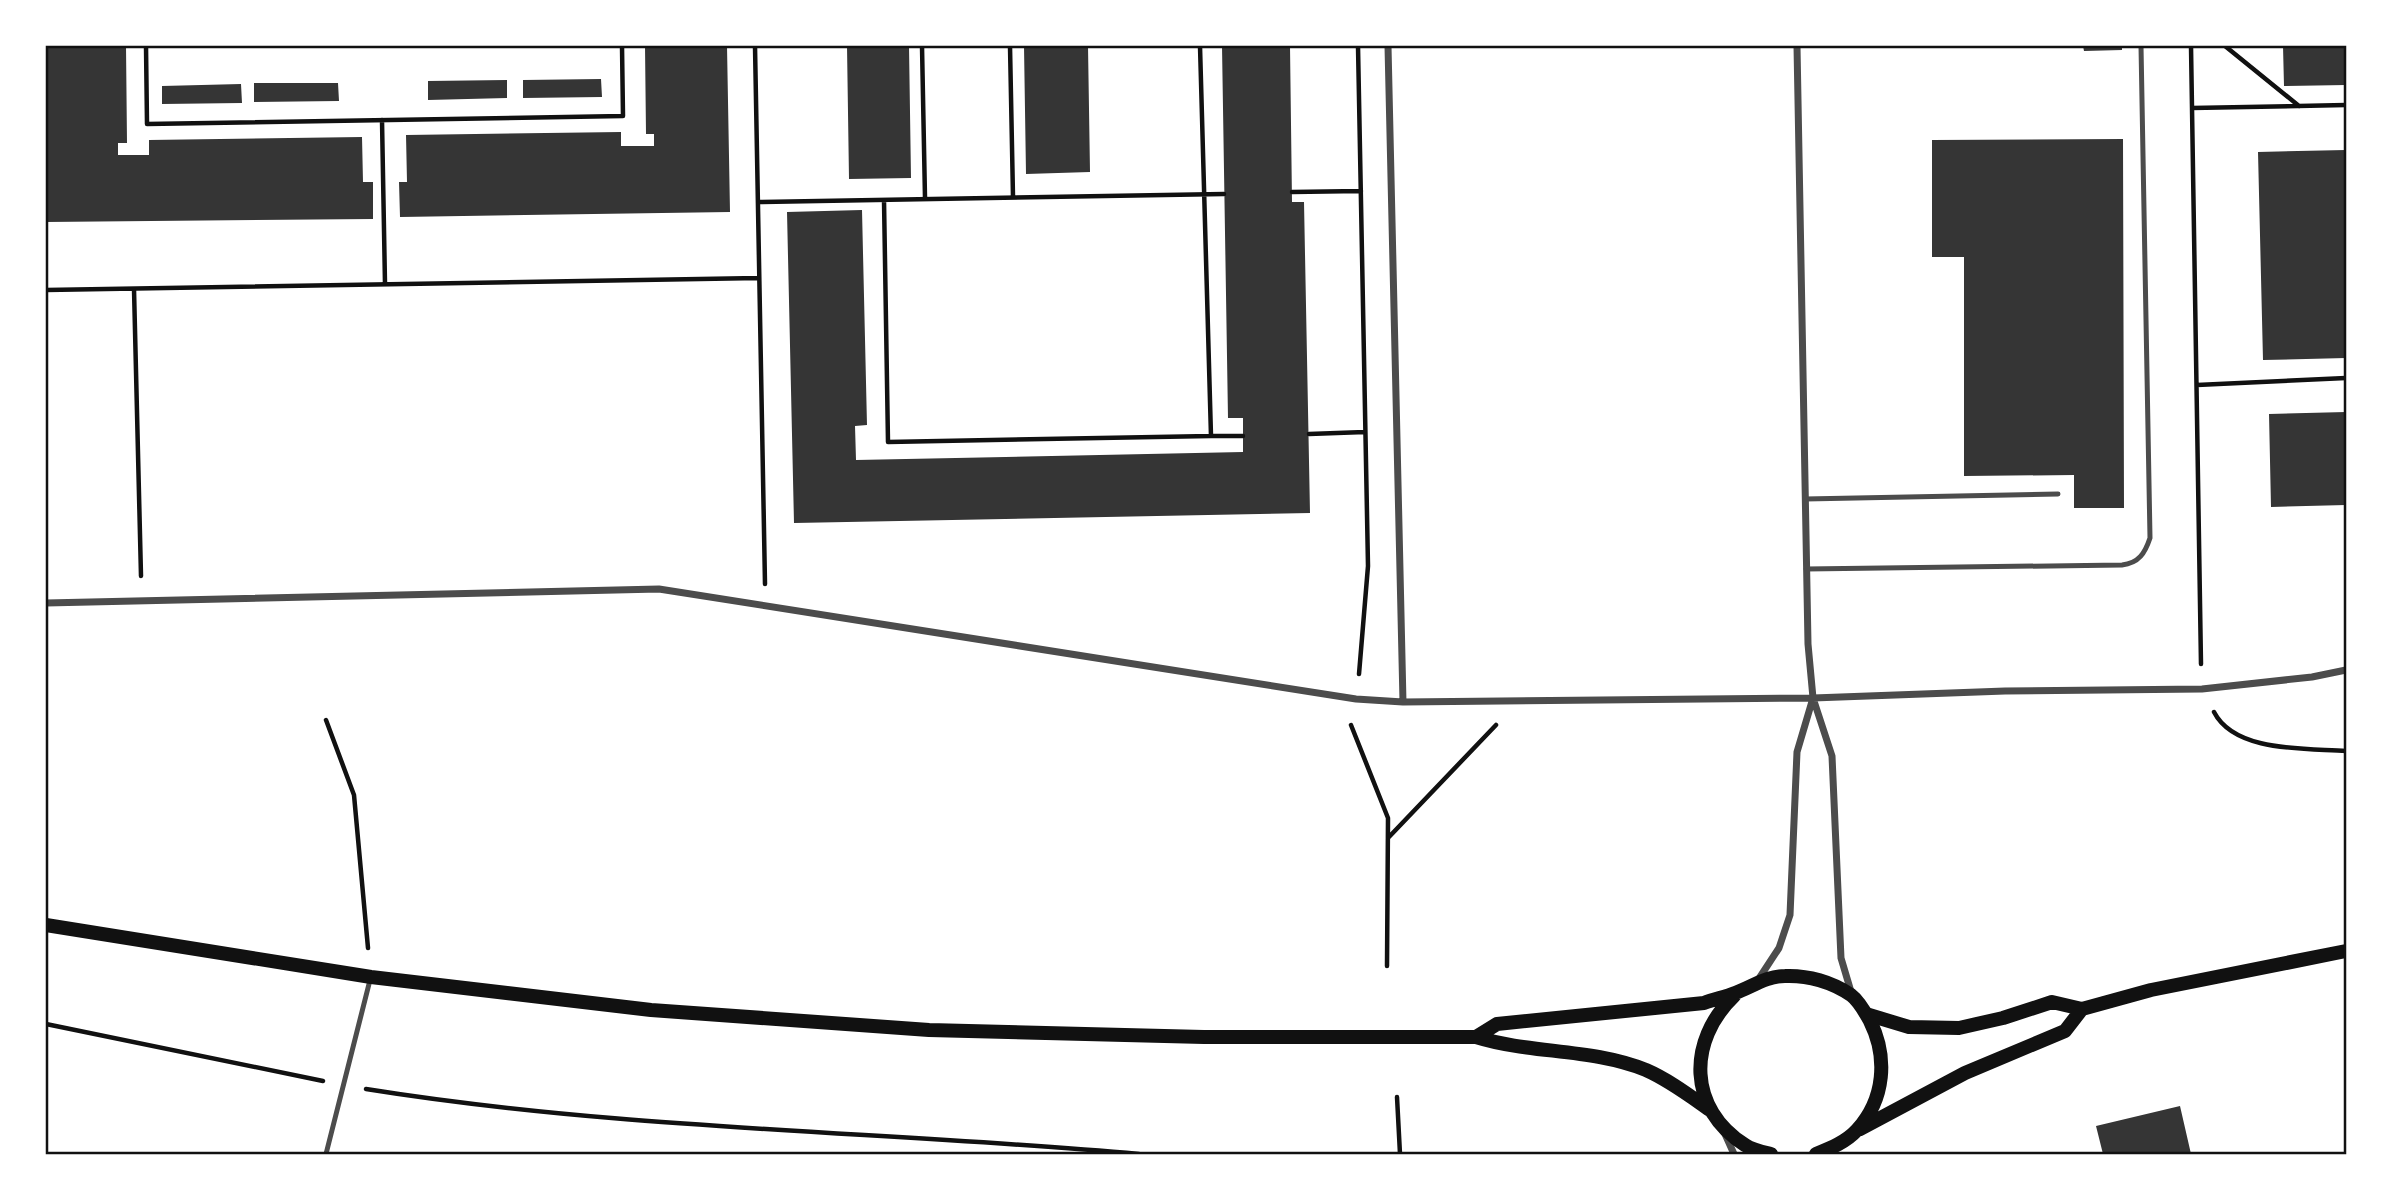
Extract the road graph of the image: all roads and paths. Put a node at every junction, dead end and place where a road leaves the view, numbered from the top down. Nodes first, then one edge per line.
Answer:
1 (146, 46) edge
2 (622, 46) edge
3 (755, 46) edge
4 (922, 46) edge
5 (1010, 46) edge
6 (1200, 46) edge
7 (1357, 46) edge
8 (1388, 46) edge
9 (1797, 46) edge
10 (2141, 46) edge
11 (2191, 46) edge
12 (2225, 46) edge
13 (2347, 105) edge
14 (2300, 106) junction
15 (2192, 108) junction
16 (382, 120) junction
17 (1361, 191) junction
18 (1292, 192) dead end
19 (1204, 193) junction
20 (1224, 194) dead end
21 (1013, 197) junction
22 (925, 198) junction
23 (884, 200) junction
24 (758, 202) junction
25 (759, 278) junction
26 (384, 284) junction
27 (134, 289) junction
28 (46, 290) edge
29 (2347, 378) edge
30 (2197, 385) junction
31 (1366, 432) junction
32 (1309, 434) dead end
33 (1211, 436) junction
34 (1243, 436) dead end
35 (2058, 494) dead end
36 (1805, 499) junction
37 (1806, 569) junction
38 (142, 602) junction
39 (46, 603) edge
40 (765, 607) junction
41 (2347, 670) edge
42 (1358, 680) dead end
43 (2202, 689) junction
44 (1813, 698) junction
45 (1520, 701) junction
46 (1403, 702) junction
47 (326, 720) dead end
48 (1351, 725) dead end
49 (2347, 751) edge
50 (1387, 838) junction
51 (46, 925) edge
52 (2347, 951) edge
53 (1387, 966) dead end
54 (371, 977) junction
55 (1757, 982) junction
56 (1737, 992) junction
57 (1853, 997) junction
58 (2082, 1009) junction
59 (1866, 1014) junction
60 (46, 1024) edge
61 (1476, 1037) junction
62 (343, 1085) junction
63 (1397, 1097) dead end
64 (1710, 1110) junction
65 (1722, 1127) junction
66 (1856, 1132) junction
67 (1836, 1150) edge
68 (326, 1154) edge
69 (1139, 1154) edge
70 (1399, 1154) edge
71 (1734, 1154) edge
72 (1771, 1154) edge
73 (1816, 1154) edge

1 - 16 path
2 - 16 path
3 - 24 path
4 - 22 path
5 - 21 path
6 - 19 path
7 - 17 path
8 - 46 street
9 - 36 street
10 - 37 lane
11 - 15 path
12 - 14 path
13 - 14 path
14 - 15 path
15 - 30 path
16 - 26 path
17 - 18 path
17 - 31 path
19 - 20 path
19 - 21 path
19 - 33 path
21 - 22 path
22 - 23 path
23 - 24 path
23 - 33 path
24 - 25 path
25 - 26 path
25 - 40 path
26 - 27 path
27 - 28 path
27 - 38 path
29 - 30 path
30 - 43 path
31 - 32 path
31 - 42 path
33 - 34 path
35 - 36 lane
36 - 37 street
37 - 44 street
38 - 39 street
38 - 40 street
40 - 46 street
41 - 43 street
43 - 44 street
43 - 49 path
44 - 45 street
44 - 55 street
44 - 57 street
45 - 46 street
45 - 50 path
47 - 54 path
48 - 50 path
50 - 53 path
51 - 54 main road
52 - 58 main road
54 - 61 main road
54 - 62 lane
55 - 56 main road
55 - 57 main road
56 - 61 main road
56 - 64 main road
57 - 59 main road
58 - 59 main road
58 - 66 main road
59 - 66 main road
60 - 62 path
61 - 64 main road
62 - 68 lane
62 - 69 path
63 - 70 path
64 - 65 main road
65 - 71 street
65 - 72 main road
66 - 67 main road
67 - 73 main road

